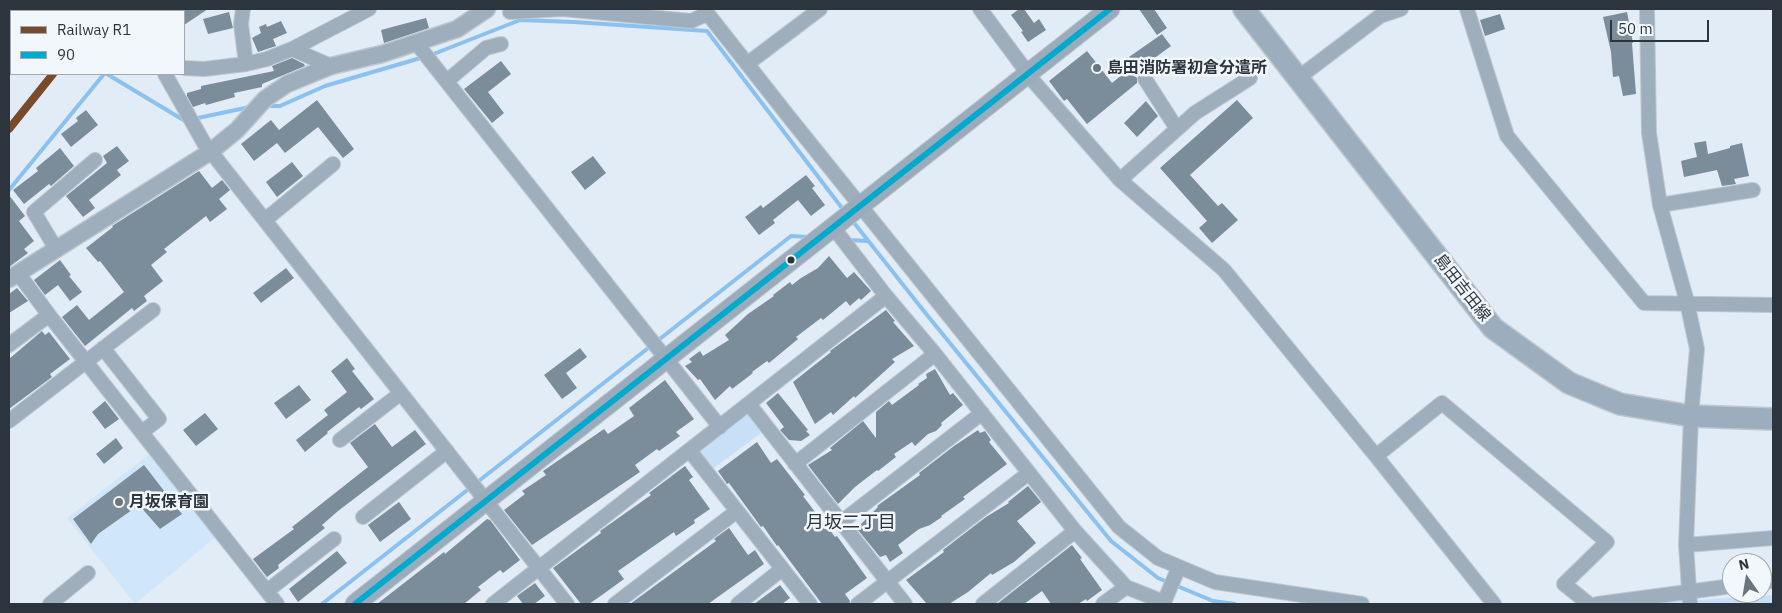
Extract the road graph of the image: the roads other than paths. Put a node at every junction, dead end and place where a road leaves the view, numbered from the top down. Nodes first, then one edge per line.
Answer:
1 (243, 9) edge
2 (369, 9) edge
3 (487, 9) edge
4 (563, 9) edge
5 (820, 9) edge
6 (980, 9) edge
7 (1110, 9) edge
8 (1244, 9) edge
9 (1401, 9) edge
10 (1467, 9) edge
11 (1647, 9) edge
12 (510, 12) dead end
13 (706, 12) edge
14 (501, 44) dead end
15 (419, 46) junction
16 (292, 49) junction
17 (246, 64) junction
18 (748, 64) junction
19 (331, 66) junction
20 (185, 68) edge
21 (1029, 74) junction
22 (166, 75) edge
23 (1145, 78) dead end
24 (1250, 78) dead end
25 (1298, 78) junction
26 (447, 81) junction
27 (1177, 129) junction
28 (210, 152) junction
29 (95, 160) dead end
30 (333, 164) dead end
31 (1120, 180) junction
32 (1753, 190) dead end
33 (1660, 205) junction
34 (265, 220) junction
35 (844, 224) junction
36 (56, 248) junction
37 (13, 276) edge
38 (886, 296) junction
39 (1687, 302) junction
40 (1773, 305) edge
41 (153, 310) dead end
42 (49, 315) junction
43 (9, 345) edge
44 (103, 348) junction
45 (935, 354) junction
46 (664, 355) junction
47 (86, 361) junction
48 (401, 393) junction
49 (749, 404) junction
50 (982, 413) junction
51 (1691, 416) junction
52 (1773, 419) edge
53 (9, 421) edge
54 (720, 427) junction
55 (142, 432) junction
56 (340, 440) dead end
57 (447, 450) junction
58 (690, 450) junction
59 (1376, 456) junction
60 (795, 464) junction
61 (1030, 473) junction
62 (482, 496) junction
63 (737, 511) junction
64 (363, 517) dead end
65 (840, 523) junction
66 (1075, 531) junction
67 (1773, 538) edge
68 (334, 539) dead end
69 (1686, 545) junction
70 (1178, 567) junction
71 (539, 568) junction
72 (782, 570) junction
73 (88, 573) dead end
74 (886, 582) junction
75 (1126, 587) junction
76 (1722, 589) edge
77 (267, 591) junction
78 (1689, 598) edge
79 (1164, 603) edge
80 (50, 604) edge
81 (277, 604) edge
82 (355, 604) edge
83 (494, 604) edge
84 (567, 604) edge
85 (615, 604) edge
86 (738, 604) edge
87 (810, 604) edge
88 (858, 604) edge
89 (905, 604) edge
90 (983, 604) edge
91 (1103, 604) edge
92 (1362, 604) edge
93 (1494, 604) edge
94 (1589, 604) edge
95 (1596, 604) edge

1 - 17 street
2 - 16 street
3 - 15 street
4 - 12 street
4 - 13 street
5 - 18 street
6 - 21 street
7 - 21 main road
8 - 25 main road, 島田吉田線
9 - 25 street
10 - 39 street
11 - 33 street
13 - 18 street
14 - 26 street
15 - 19 street
15 - 26 street
16 - 17 street
16 - 19 street
17 - 20 street
18 - 35 street
19 - 28 street
21 - 31 street
21 - 35 main road
22 - 28 street
23 - 27 street
24 - 27 street
25 - 51 main road, 島田吉田線
26 - 46 street
27 - 31 street
28 - 34 street
28 - 36 street
29 - 36 street
30 - 34 street
31 - 59 street
32 - 33 street
33 - 39 street
34 - 48 street
35 - 38 street
35 - 46 main road
35 - 70 street
36 - 37 street
37 - 42 street
38 - 45 street
38 - 49 street
39 - 40 street
39 - 51 street
41 - 44 street
42 - 43 street
42 - 47 street
44 - 47 street
44 - 55 street
45 - 50 street
45 - 60 street
46 - 54 street
46 - 62 main road
47 - 53 street
47 - 55 street
48 - 56 street
48 - 57 street
49 - 54 street
49 - 60 street
50 - 61 street
50 - 65 street
51 - 52 main road, 島田吉田線
51 - 69 street
54 - 58 street
55 - 77 street
57 - 62 street
57 - 64 street
58 - 63 street
58 - 71 street
59 - 93 street
59 - 94 street
60 - 65 street
61 - 66 street
61 - 74 street
62 - 71 street
62 - 82 main road
63 - 72 street
63 - 85 street
65 - 74 street
66 - 75 street
66 - 90 street
67 - 69 street
68 - 77 street
69 - 78 street
70 - 79 street
70 - 92 street
71 - 83 street
71 - 84 street
72 - 86 street
72 - 87 street
73 - 80 street
74 - 88 street
74 - 89 street
75 - 79 street
75 - 91 street
76 - 78 street
77 - 81 street
78 - 95 street

